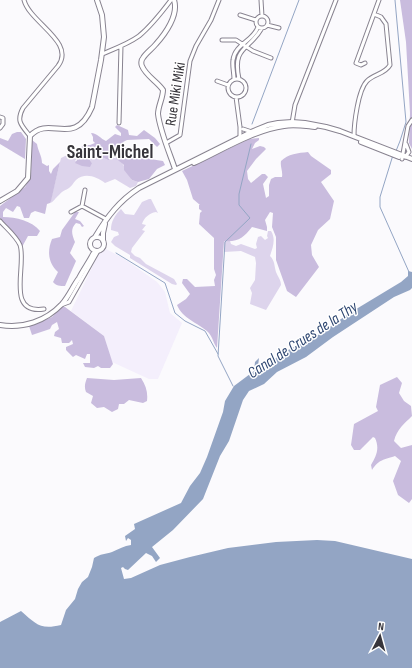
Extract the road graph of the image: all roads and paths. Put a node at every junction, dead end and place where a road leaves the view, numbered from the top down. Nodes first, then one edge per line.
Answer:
1 (24, 0) edge
2 (97, 0) edge
3 (172, 0) edge
4 (219, 0) edge
5 (261, 0) edge
6 (336, 0) edge
7 (379, 0) edge
8 (374, 14) junction
9 (240, 15) dead end
10 (262, 16) junction
11 (256, 20) junction
12 (267, 25) junction
13 (260, 28) junction
14 (279, 28) dead end
15 (222, 40) dead end
16 (242, 44) junction
17 (121, 46) junction
18 (246, 47) junction
19 (102, 54) junction
20 (271, 58) dead end
21 (365, 63) dead end
22 (234, 79) junction
23 (239, 80) junction
24 (217, 81) dead end
25 (228, 85) junction
26 (236, 96) junction
27 (0, 117) edge
28 (412, 120) edge
29 (119, 123) dead end
30 (292, 123) junction
31 (0, 128) edge
32 (242, 128) junction
33 (252, 132) junction
34 (30, 136) junction
35 (354, 136) junction
36 (242, 137) junction
37 (166, 143) junction
38 (406, 144) junction
39 (226, 148) junction
40 (409, 152) junction
41 (391, 153) junction
42 (402, 157) junction
43 (412, 160) edge
44 (176, 170) junction
45 (85, 190) dead end
46 (0, 201) edge
47 (82, 206) junction
48 (71, 212) dead end
49 (106, 219) junction
50 (0, 221) edge
51 (95, 237) junction
52 (103, 241) junction
53 (92, 248) junction
54 (97, 251) junction
55 (76, 282) junction
56 (60, 306) junction
57 (44, 309) dead end
58 (0, 325) edge

1 - 34 street
2 - 19 main road
3 - 17 street
3 - 37 main road
4 - 37 street, Rue Miki Miki
5 - 10 street
6 - 30 street
7 - 8 street
8 - 21 street
8 - 35 street
9 - 11 street
10 - 11 street
10 - 12 street
11 - 13 street
12 - 13 street
12 - 14 street
13 - 16 street
13 - 18 street
15 - 16 street
16 - 18 street
16 - 22 street
17 - 19 street
17 - 29 street
18 - 20 street
18 - 23 street
19 - 34 main road
22 - 23 street
22 - 25 street
23 - 26 street
24 - 25 street
25 - 26 street
26 - 32 street
27 - 31 street
28 - 38 street
30 - 33 main road
30 - 35 main road
30 - 39 main road
30 - 41 main road
32 - 33 street
32 - 36 street
33 - 36 main road
34 - 46 main road
35 - 41 main road
36 - 39 street
36 - 44 main road
37 - 44 main road
38 - 40 street
38 - 42 street
39 - 44 main road
40 - 42 street
40 - 43 street
41 - 42 main road
42 - 43 main road
44 - 49 main road
44 - 52 main road
45 - 47 street
47 - 48 street
47 - 49 street
49 - 51 main road
50 - 57 street
51 - 52 main road
51 - 53 main road
52 - 54 main road
53 - 54 main road
53 - 55 main road
54 - 55 main road
54 - 56 street
55 - 56 main road
56 - 58 main road

